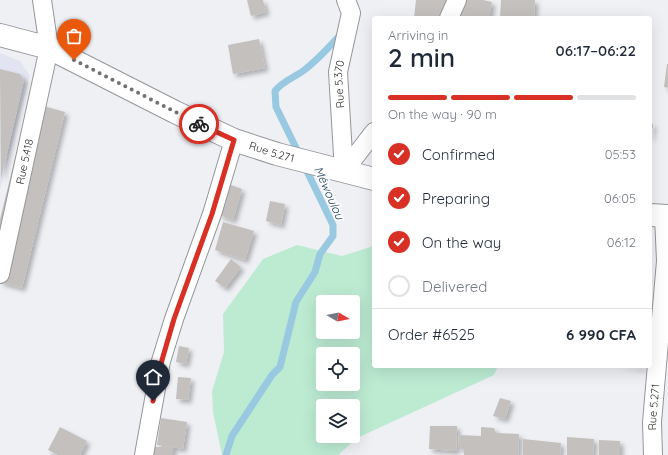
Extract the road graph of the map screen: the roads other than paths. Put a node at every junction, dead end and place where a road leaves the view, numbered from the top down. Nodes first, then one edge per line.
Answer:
1 (42, 0) edge
2 (346, 0) edge
3 (457, 0) edge
4 (450, 16) edge
5 (0, 35) edge
6 (49, 48) junction
7 (372, 135) edge
8 (234, 140) junction
9 (344, 172) junction
10 (372, 179) edge
11 (661, 216) edge
12 (0, 274) edge
13 (144, 455) edge
14 (653, 455) edge

1 - 6 street
2 - 9 street, Rue 5.370
3 - 4 street
5 - 6 street, Rue 5.271
6 - 8 street, Rue 5.271
6 - 12 street, Rue 5.418
7 - 9 street
8 - 9 street, Rue 5.271
8 - 13 street
9 - 10 street, Rue 5.271
11 - 14 street, Rue 5.271

